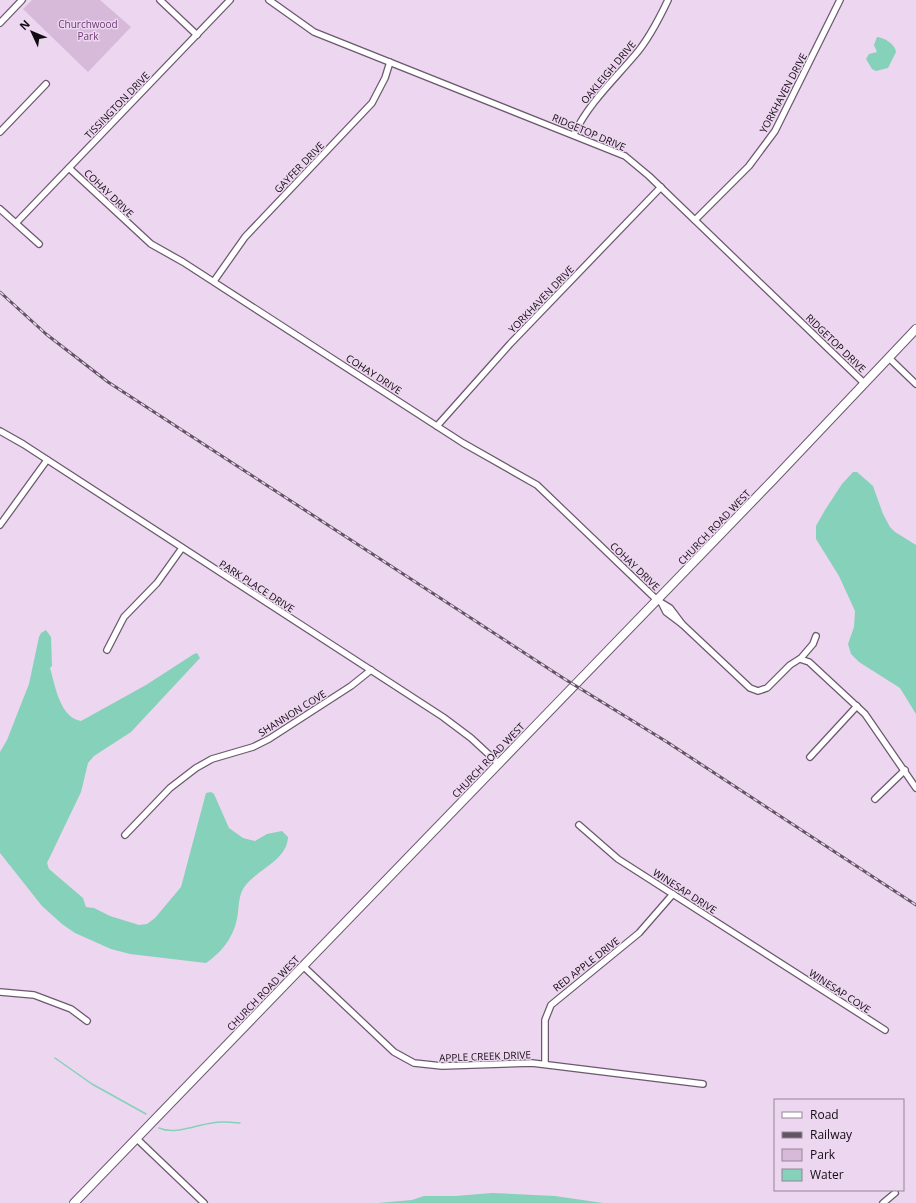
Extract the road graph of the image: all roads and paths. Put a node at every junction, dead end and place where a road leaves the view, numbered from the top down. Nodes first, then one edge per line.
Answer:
1 (22, 0) edge
2 (160, 0) edge
3 (230, 0) edge
4 (269, 0) edge
5 (668, 0) edge
6 (840, 0) edge
7 (0, 23) edge
8 (197, 34) junction
9 (390, 62) junction
10 (46, 84) dead end
11 (0, 132) edge
12 (574, 134) junction
13 (69, 168) junction
14 (661, 187) junction
15 (0, 209) edge
16 (695, 220) junction
17 (16, 223) junction
18 (39, 244) dead end
19 (214, 281) junction
20 (916, 329) edge
21 (889, 358) junction
22 (864, 383) junction
23 (916, 384) edge
24 (437, 426) junction
25 (0, 431) edge
26 (46, 460) junction
27 (0, 525) edge
28 (182, 548) junction
29 (659, 602) junction
30 (816, 636) dead end
31 (107, 650) dead end
32 (800, 659) junction
33 (371, 670) junction
34 (857, 706) junction
35 (810, 757) dead end
36 (498, 763) junction
37 (905, 770) junction
38 (916, 788) edge
39 (875, 799) dead end
40 (578, 825) dead end
41 (125, 835) dead end
42 (674, 894) junction
43 (304, 966) junction
44 (786, 967) joint
45 (0, 992) edge
46 (87, 1022) dead end
47 (885, 1030) dead end
48 (545, 1064) junction
49 (703, 1084) dead end
50 (136, 1138) junction
51 (895, 1193) dead end
52 (74, 1203) edge
53 (204, 1203) edge
54 (883, 1203) edge

1 - 7 street
2 - 8 street
3 - 8 street, TISSINGTON DRIVE
4 - 9 street, RIDGETOP DRIVE
5 - 12 street, OAKLEIGH DRIVE
6 - 16 street, YORKHAVEN DRIVE
8 - 13 street, TISSINGTON DRIVE
9 - 12 street, RIDGETOP DRIVE
9 - 19 street, GAYFER DRIVE
10 - 11 street
12 - 14 street, RIDGETOP DRIVE
13 - 17 street, TISSINGTON DRIVE
13 - 19 street, COHAY DRIVE
14 - 16 street, RIDGETOP DRIVE
14 - 24 street, YORKHAVEN DRIVE
15 - 17 street
16 - 22 street, RIDGETOP DRIVE
17 - 18 street
19 - 24 street, COHAY DRIVE
20 - 21 street, CHURCH ROAD WEST
21 - 22 street, CHURCH ROAD WEST
21 - 23 street
22 - 29 street, CHURCH ROAD WEST
24 - 29 street, COHAY DRIVE
25 - 26 street, PARK PLACE DRIVE
26 - 27 street
26 - 28 street, PARK PLACE DRIVE
28 - 31 street
28 - 33 street, PARK PLACE DRIVE
29 - 32 street, COHAY DRIVE
29 - 36 street, CHURCH ROAD WEST
30 - 32 street
32 - 34 street
33 - 36 street, PARK PLACE DRIVE
33 - 41 street, SHANNON COVE
34 - 35 street
34 - 37 street
36 - 43 street, CHURCH ROAD WEST
37 - 38 street
37 - 39 street
40 - 42 street, WINESAP DRIVE
42 - 44 street, WINESAP DRIVE
42 - 48 street, RED APPLE DRIVE
43 - 48 street, APPLE CREEK DRIVE
43 - 50 street, CHURCH ROAD WEST
44 - 47 street, WINESAP COVE
45 - 46 street
48 - 49 street, APPLE CREEK DRIVE
50 - 52 street, CHURCH ROAD WEST
50 - 53 street
51 - 54 street

